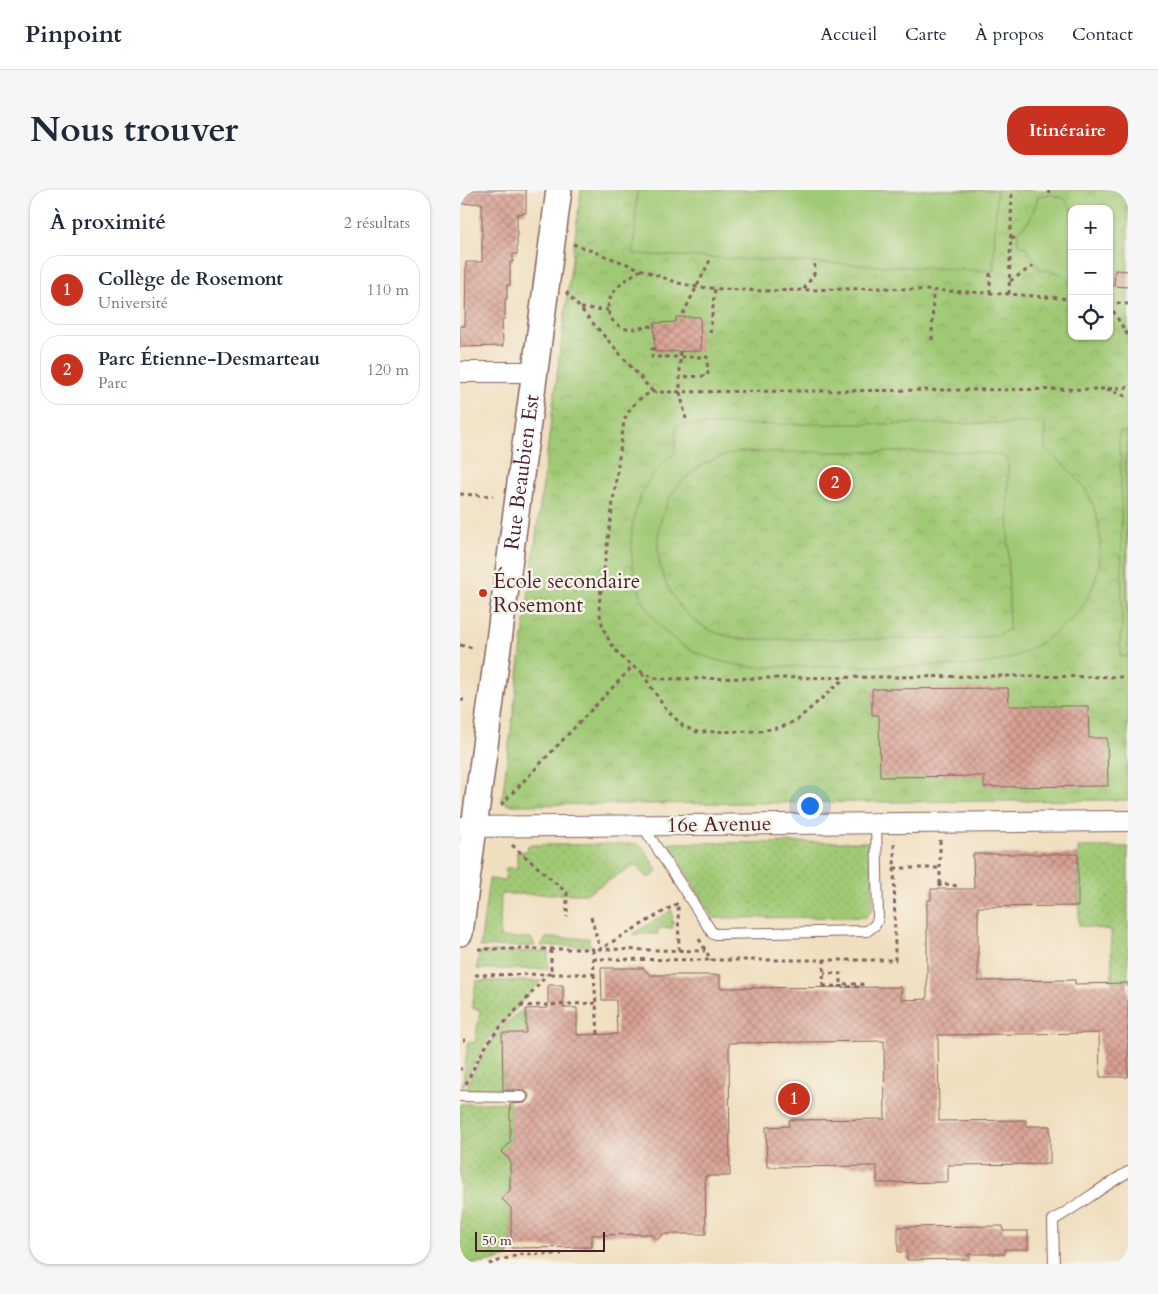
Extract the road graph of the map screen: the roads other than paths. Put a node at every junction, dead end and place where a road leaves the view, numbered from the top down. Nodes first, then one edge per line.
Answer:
1 (558, 190) edge
2 (460, 372) edge
3 (535, 372) junction
4 (1128, 820) edge
5 (876, 822) junction
6 (641, 824) junction
7 (467, 827) edge
8 (469, 941) edge
9 (462, 1092) edge
10 (522, 1097) dead end
11 (1128, 1172) edge
12 (1054, 1264) edge

1 - 3 street, Rue Beaubien Est
2 - 3 street
3 - 7 street, Rue Beaubien Est
4 - 5 street, 16e Avenue
5 - 6 street, 16e Avenue
5 - 6 lane
6 - 7 street, 16e Avenue
7 - 8 street, Rue Beaubien Est
9 - 10 lane
11 - 12 lane

